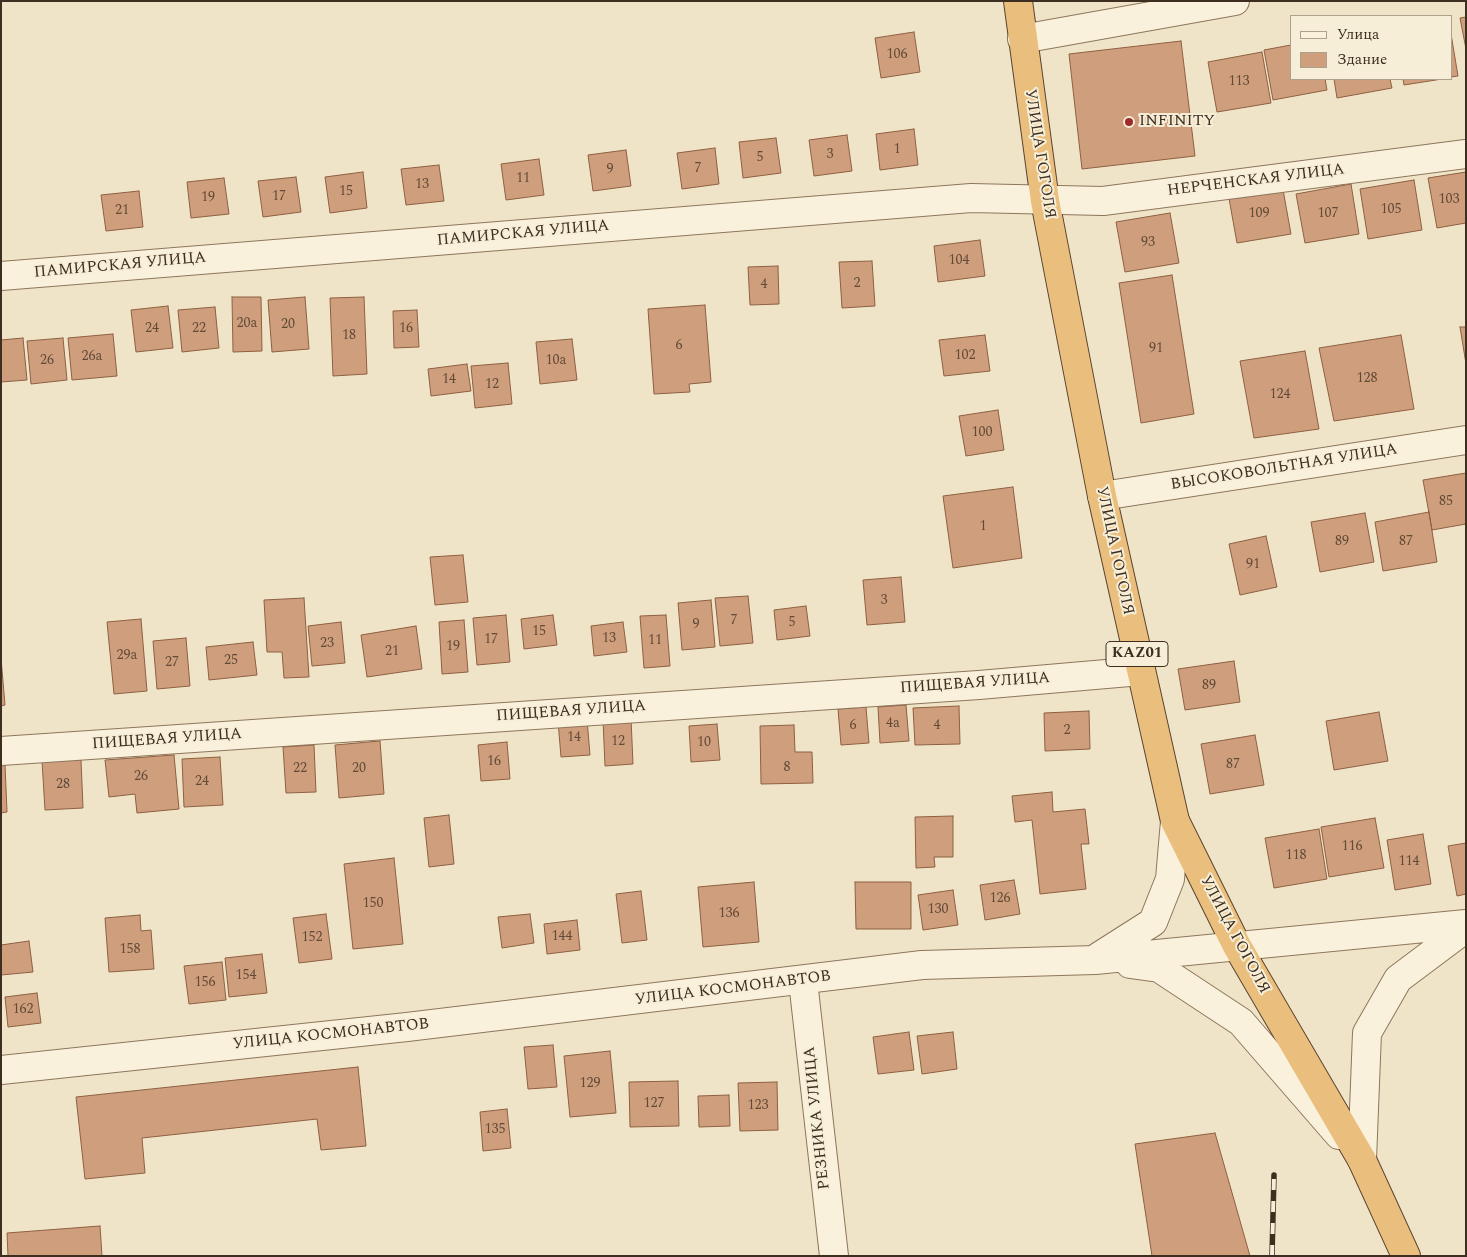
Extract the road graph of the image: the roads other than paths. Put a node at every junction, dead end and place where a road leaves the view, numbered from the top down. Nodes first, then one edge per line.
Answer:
1 (1018, 1) edge
2 (1235, 1) edge
3 (1022, 39) junction
4 (1466, 154) edge
5 (1046, 201) junction
6 (1, 276) edge
7 (1466, 440) edge
8 (1102, 496) junction
9 (1141, 671) junction
10 (1, 751) edge
11 (1175, 821) junction
12 (1466, 926) edge
13 (1237, 946) junction
14 (1095, 960) junction
15 (802, 981) junction
16 (1, 1070) edge
17 (1362, 1160) junction
18 (834, 1256) edge
19 (1406, 1256) edge

1 - 3 highway, УЛИЦА ГОГОЛЯ / KАZ01
2 - 3 street
3 - 5 highway, УЛИЦА ГОГОЛЯ / KАZ01
4 - 5 street, НЕРЧЕНСКАЯ УЛИЦА
5 - 6 street, ПАМИРСКАЯ УЛИЦА
5 - 8 highway, УЛИЦА ГОГОЛЯ / KАZ01
7 - 8 street, ВЫСОКОВОЛЬТНАЯ УЛИЦА
8 - 9 highway, УЛИЦА ГОГОЛЯ / KАZ01
9 - 10 street, ПИЩЕВАЯ УЛИЦА
9 - 11 highway, УЛИЦА ГОГОЛЯ / KАZ01
11 - 13 highway, УЛИЦА ГОГОЛЯ / KАZ01
11 - 14 street
12 - 13 street, УЛИЦА КОСМОНАВТОВ
12 - 17 street
13 - 14 street, УЛИЦА КОСМОНАВТОВ
13 - 17 highway, УЛИЦА ГОГОЛЯ / KАZ01
14 - 15 street, УЛИЦА КОСМОНАВТОВ
14 - 17 street
15 - 16 street, УЛИЦА КОСМОНАВТОВ
15 - 18 street, РЕЗНИКА УЛИЦА
17 - 19 highway, УЛИЦА ГОГОЛЯ / KАZ01

